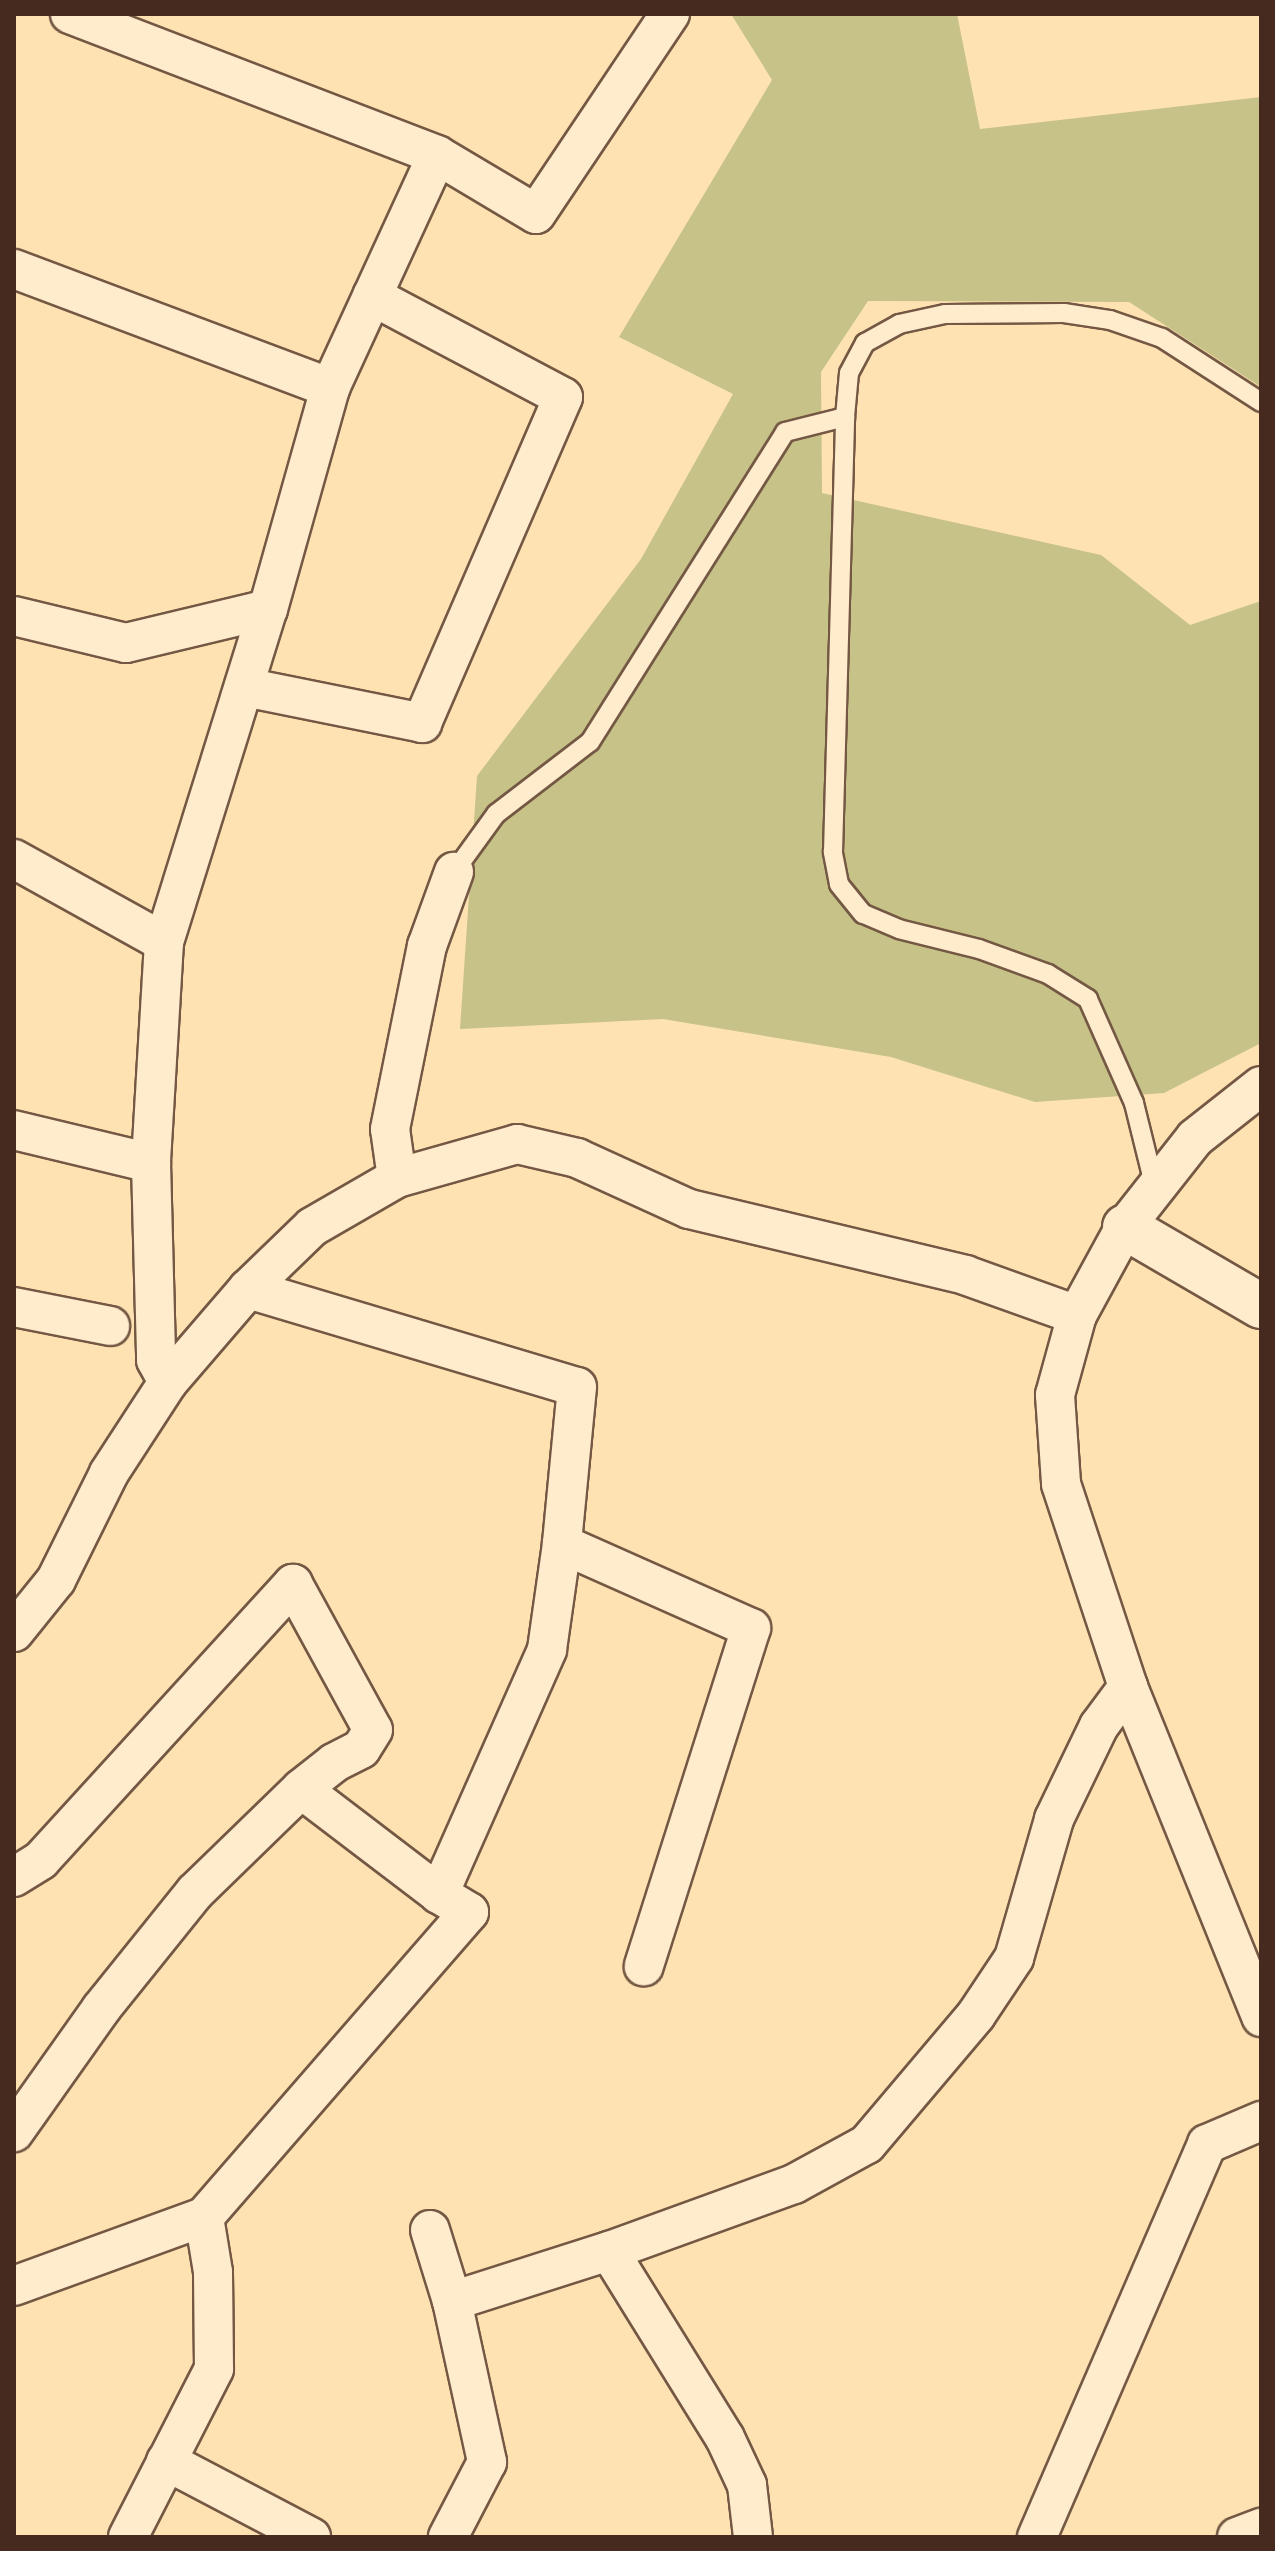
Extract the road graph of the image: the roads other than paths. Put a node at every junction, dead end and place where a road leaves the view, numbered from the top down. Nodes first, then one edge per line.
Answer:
1 (70, 14) edge
2 (670, 14) edge
3 (437, 155) junction
4 (14, 269) edge
5 (372, 296) junction
6 (330, 388) junction
7 (1261, 402) edge
8 (845, 417) junction
9 (268, 609) junction
10 (14, 616) edge
11 (244, 687) junction
12 (14, 859) edge
13 (454, 872) joint
14 (164, 942) junction
15 (1261, 1086) edge
16 (14, 1130) edge
17 (151, 1163) junction
18 (397, 1178) junction
19 (1155, 1188) junction
20 (1125, 1227) junction
21 (248, 1289) junction
22 (1261, 1306) edge
23 (14, 1307) edge
24 (1077, 1315) junction
25 (110, 1326) dead end
26 (168, 1382) junction
27 (562, 1544) junction
28 (14, 1632) edge
29 (1128, 1687) junction
30 (301, 1789) junction
31 (14, 1877) edge
32 (439, 1894) junction
33 (644, 1966) dead end
34 (1261, 2017) edge
35 (1261, 2121) edge
36 (14, 2132) edge
37 (204, 2217) junction
38 (430, 2230) dead end
39 (609, 2251) junction
40 (14, 2286) edge
41 (452, 2301) junction
42 (166, 2461) junction
43 (1261, 2528) edge
44 (298, 2534) edge
45 (128, 2537) edge
46 (448, 2537) edge
47 (753, 2537) edge
48 (1037, 2537) edge
49 (1237, 2537) edge

1 - 3 street
2 - 3 street
3 - 5 street
4 - 6 street
5 - 6 street
5 - 11 street
6 - 9 street
7 - 8 lane
8 - 13 lane
8 - 19 lane
9 - 10 street
9 - 11 street
11 - 14 street
12 - 14 street
13 - 18 street
14 - 17 street
15 - 19 street
16 - 17 street
17 - 26 street
18 - 21 street
18 - 24 street
19 - 20 street
20 - 22 street
20 - 24 street
21 - 26 street
21 - 27 street
23 - 25 street
24 - 29 street
26 - 28 street
27 - 32 street
27 - 33 street
29 - 34 street
29 - 39 street
30 - 31 street
30 - 32 street
30 - 36 street
32 - 37 street
35 - 48 street
37 - 40 street
37 - 42 street
38 - 41 street
39 - 41 street
39 - 47 street
41 - 46 street
42 - 44 street
42 - 45 street
43 - 49 street

